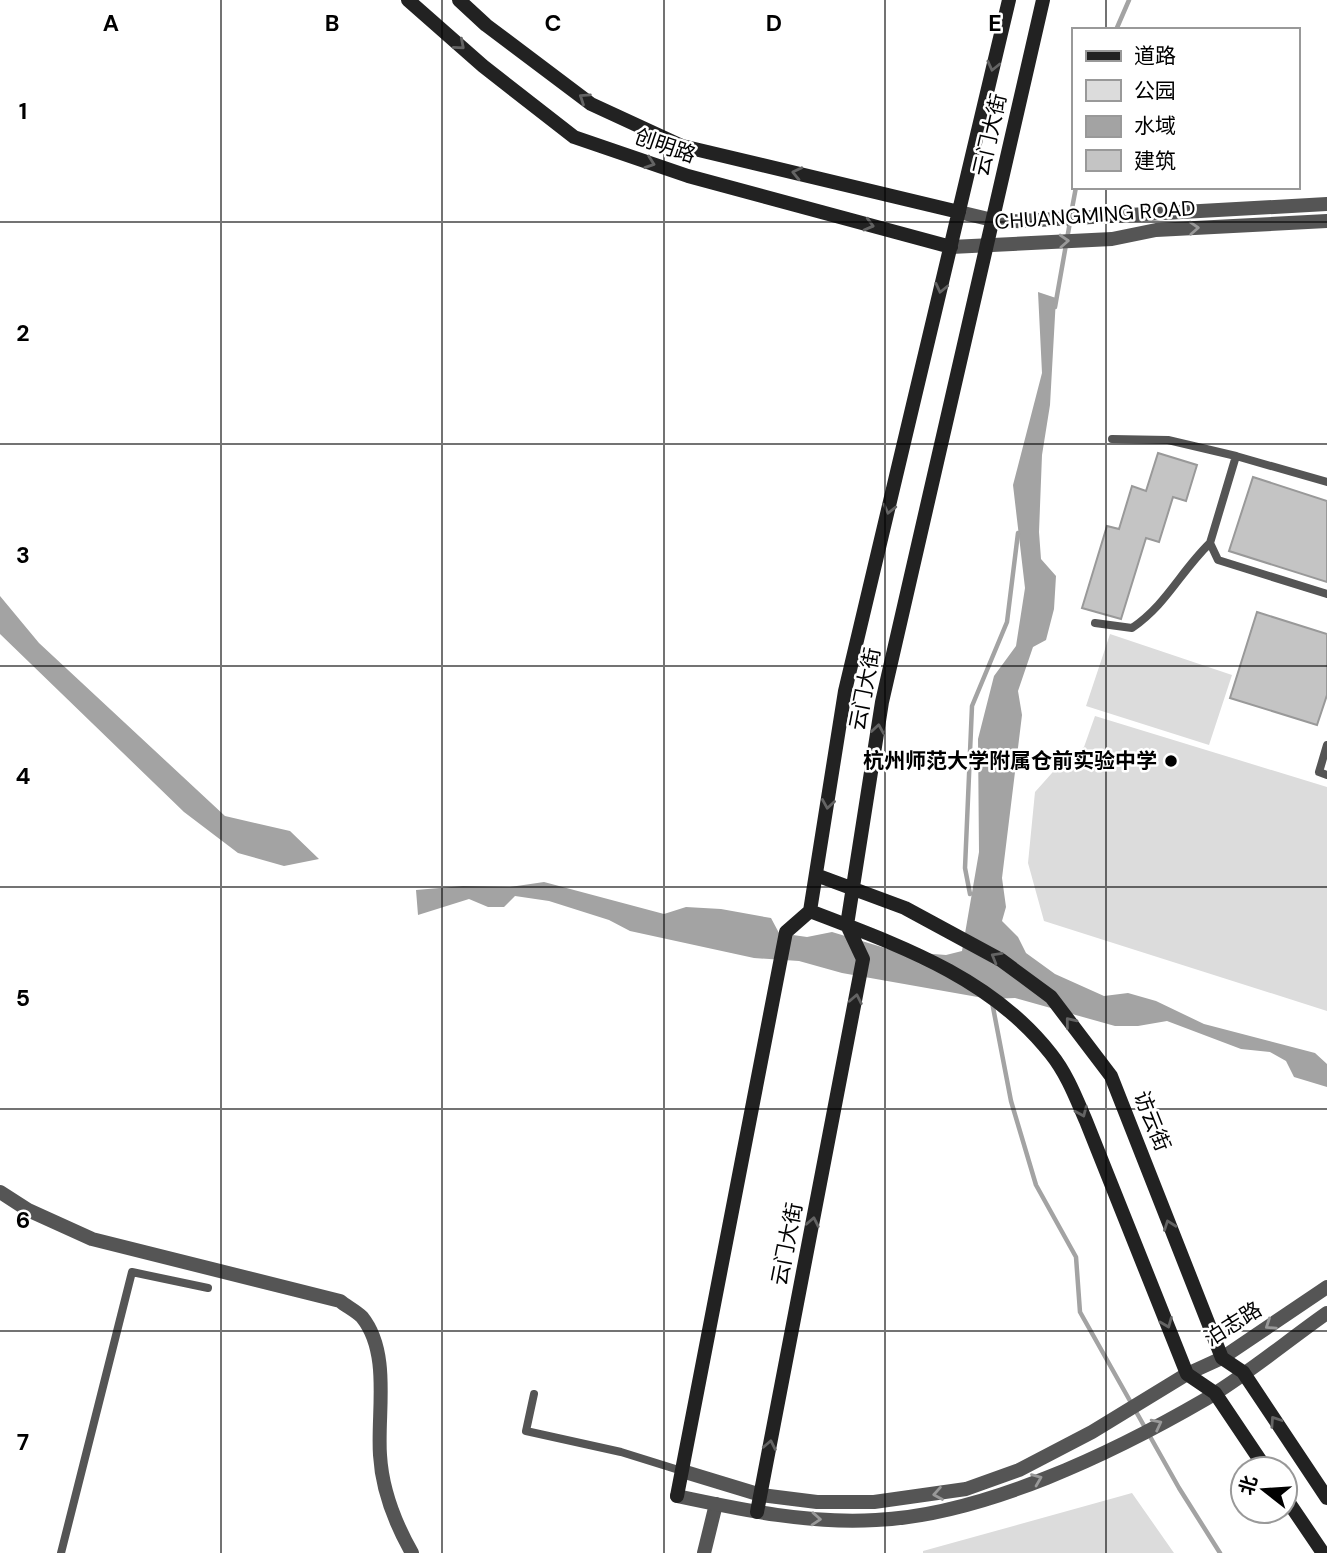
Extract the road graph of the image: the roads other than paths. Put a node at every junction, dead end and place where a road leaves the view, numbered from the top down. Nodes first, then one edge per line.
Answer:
1 (408, 0) edge
2 (459, 0) edge
3 (1009, 0) edge
4 (1043, 0) edge
5 (1327, 204) edge
6 (959, 212) junction
7 (992, 220) junction
8 (1327, 221) edge
9 (985, 245) junction
10 (951, 247) junction
11 (1112, 439) dead end
12 (1236, 456) junction
13 (1327, 482) edge
14 (1210, 543) junction
15 (1327, 594) edge
16 (1095, 623) dead end
17 (1327, 745) edge
18 (1327, 775) edge
19 (816, 875) junction
20 (853, 888) junction
21 (810, 911) junction
22 (847, 925) junction
23 (0, 1192) edge
24 (1327, 1287) edge
25 (208, 1289) dead end
26 (1327, 1312) edge
27 (1222, 1358) junction
28 (1243, 1372) junction
29 (1187, 1374) junction
30 (534, 1394) dead end
31 (1211, 1396) junction
32 (1255, 1455) edge
33 (682, 1471) junction
34 (761, 1495) junction
35 (677, 1496) joint
36 (1327, 1498) edge
37 (716, 1504) junction
38 (757, 1512) junction
39 (1299, 1517) edge
40 (61, 1553) edge
41 (412, 1553) edge
42 (704, 1553) edge
43 (1323, 1553) edge

1 -> 10 main road, 创明路
6 -> 2 main road, 创明路
3 -> 6 main road, 云门大街
4 - 7 main road, 云门大街
5 - 7 street, CHUANGMING ROAD
6 - 7 street, CHUANGMING ROAD
6 - 10 main road, 云门大街
7 - 9 main road, 云门大街
9 -> 8 street, CHUANGMING ROAD
9 - 10 street, CHUANGMING ROAD
20 -> 9 main road, 云门大街
10 -> 19 main road, 云门大街
11 - 12 lane
12 - 13 lane
12 - 14 lane
14 - 15 lane
14 - 16 lane
17 - 18 lane
19 - 20 main road, 访云街
19 - 21 main road, 云门大街
20 - 22 main road, 云门大街
27 -> 20 main road, 访云街
21 - 22 main road
21 - 33 main road
22 -> 29 main road
34 -> 22 main road, 云门大街
23 - 41 street
24 -> 27 street, 泊志路
25 - 40 lane
26 - 28 street, 泊志路
27 - 28 main road
27 - 29 street, 泊志路
28 - 31 street, 泊志路
36 -> 28 main road
29 - 31 main road
29 -> 34 street, 泊志路
30 - 33 lane
31 - 32 main road
38 -> 31 street, 泊志路
33 - 34 street, 泊志路
33 - 35 main road
34 - 38 main road, 云门大街
35 - 37 street, 泊志路
37 - 38 street, 泊志路
37 - 42 street
39 - 43 main road

